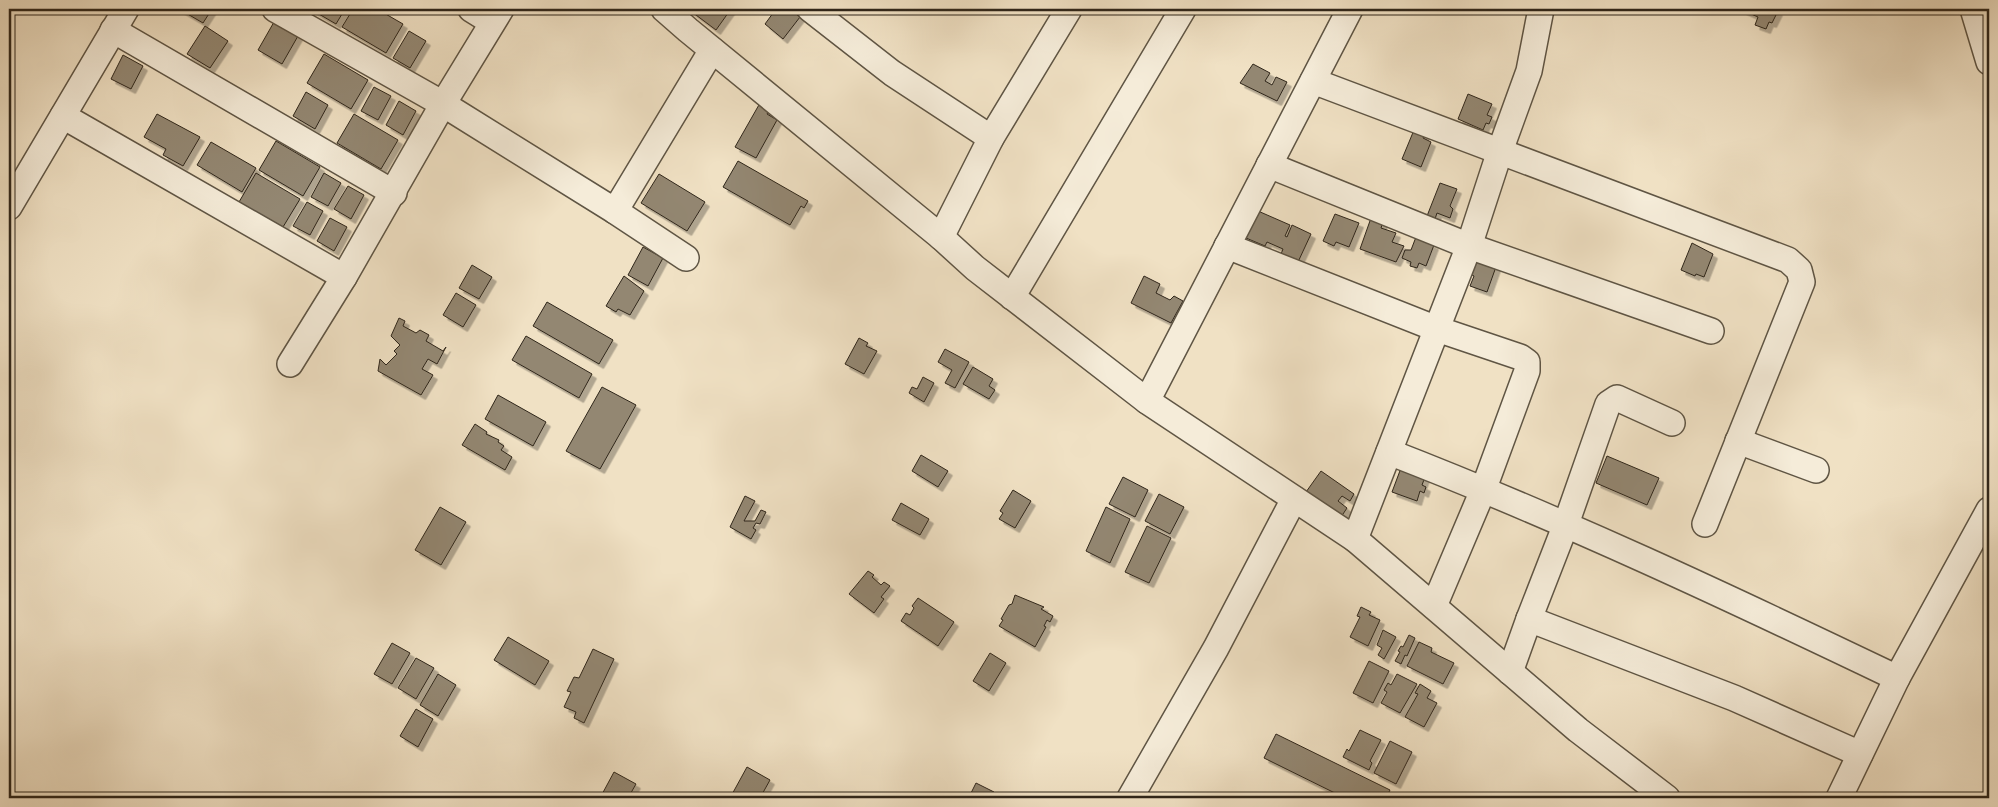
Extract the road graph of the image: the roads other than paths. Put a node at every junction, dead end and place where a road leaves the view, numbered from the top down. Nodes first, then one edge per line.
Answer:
1 (126, 9) edge
2 (275, 9) edge
3 (471, 9) edge
4 (664, 9) edge
5 (810, 9) edge
6 (1069, 9) edge
7 (1183, 9) edge
8 (1350, 9) edge
9 (1541, 9) edge
10 (1973, 9) edge
11 (497, 16) edge
12 (113, 30) junction
13 (712, 50) junction
14 (1989, 62) edge
15 (1313, 81) junction
16 (443, 104) junction
17 (62, 116) junction
18 (991, 138) junction
19 (1500, 151) junction
20 (1269, 165) junction
21 (394, 193) junction
22 (9, 207) edge
23 (615, 211) junction
24 (941, 237) junction
25 (1227, 246) junction
26 (1469, 246) junction
27 (686, 258) dead end
28 (344, 277) junction
29 (1012, 297) junction
30 (1437, 329) junction
31 (1710, 331) dead end
32 (290, 364) dead end
33 (1146, 400) junction
34 (1672, 423) dead end
35 (1738, 441) junction
36 (1389, 452) junction
37 (1816, 470) dead end
38 (1484, 488) junction
39 (1294, 499) junction
40 (1989, 510) edge
41 (1566, 524) junction
42 (1705, 524) dead end
43 (1355, 539) junction
44 (1434, 606) junction
45 (1529, 618) junction
46 (1510, 672) junction
47 (1897, 678) junction
48 (1860, 754) junction
49 (1130, 798) edge
50 (1668, 798) edge
51 (1838, 798) edge

1 - 12 street
2 - 16 street
3 - 11 street
4 - 13 street
5 - 18 street
6 - 18 street
7 - 29 street
8 - 15 street
9 - 19 street
10 - 14 street
11 - 16 street
12 - 17 street
12 - 21 street
13 - 23 street
13 - 24 street
15 - 19 street
15 - 20 street
16 - 21 street
16 - 23 street
17 - 22 street
17 - 28 street
18 - 24 street
19 - 26 street
19 - 35 street
20 - 25 street
20 - 26 street
21 - 28 street
23 - 27 street
24 - 29 street
25 - 30 street
25 - 33 street
26 - 30 street
26 - 31 street
28 - 32 street
29 - 33 street
30 - 36 street
30 - 38 street
33 - 39 street
34 - 41 street
35 - 37 street
35 - 42 street
36 - 38 street
36 - 43 street
38 - 41 street
38 - 44 street
39 - 43 street
39 - 49 street
40 - 47 street
41 - 45 street
41 - 47 street
43 - 44 street
44 - 46 street
45 - 46 street
45 - 48 street
46 - 50 street
47 - 48 street
48 - 51 street

